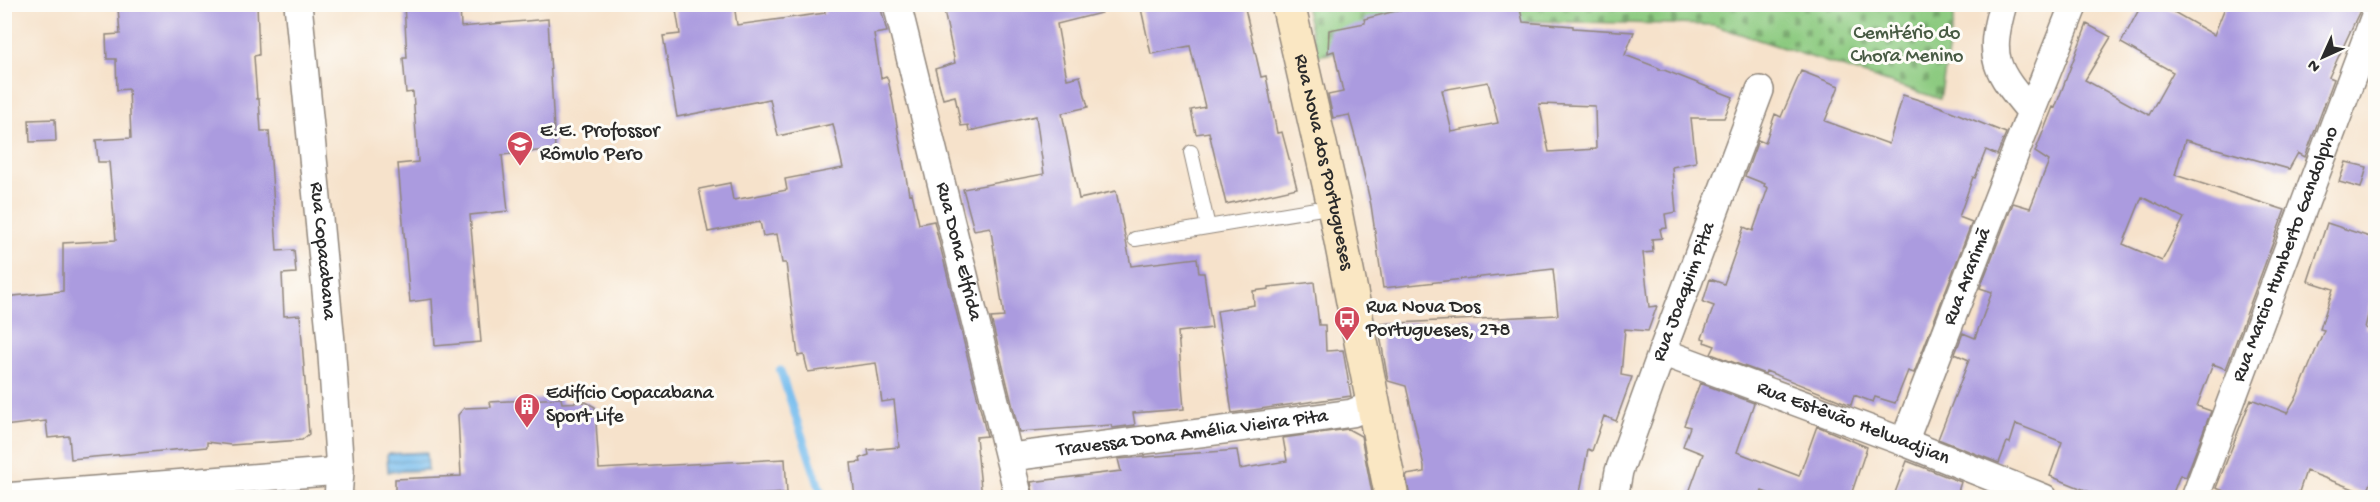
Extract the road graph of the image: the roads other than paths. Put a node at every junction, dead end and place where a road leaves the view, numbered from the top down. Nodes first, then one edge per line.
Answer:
1 (298, 4) edge
2 (897, 4) edge
3 (1288, 4) edge
4 (2003, 4) edge
5 (2074, 4) edge
6 (2376, 14) edge
7 (1760, 90) dead end
8 (2031, 112) junction
9 (1191, 152) dead end
10 (1334, 206) junction
11 (1208, 227) junction
12 (1135, 239) dead end
13 (1662, 352) junction
14 (1374, 404) junction
15 (1904, 442) junction
16 (1011, 457) junction
17 (340, 471) junction
18 (4, 497) edge
19 (338, 498) edge
20 (1019, 498) edge
21 (1392, 498) edge
22 (1614, 498) edge
23 (2044, 498) edge
24 (2195, 498) edge

1 - 17 street, Rua Copacabana
2 - 16 street, Rua Dona Elfrida
3 - 10 street, Rua Nova dos Portugueses
4 - 8 street
5 - 8 street, Rua Ararimã
6 - 24 street, Rua Marcio Humberto Gandolpho
7 - 13 street, Rua Joaquim Pita
8 - 15 street, Rua Ararimã
9 - 11 lane
10 - 11 lane
10 - 14 street, Rua Nova dos Portugueses
11 - 12 lane
13 - 15 street, Rua Estêvão Helwadjian
13 - 22 street, Rua Joaquim Pita
14 - 16 street, Travessa Dona Amélia Vieira Pita
14 - 21 street, Rua Nova dos Portugueses
15 - 23 street, Rua Estêvão Helwadjian
16 - 20 street, Rua Dona Elfrida
17 - 18 street
17 - 19 street, Rua Copacabana

